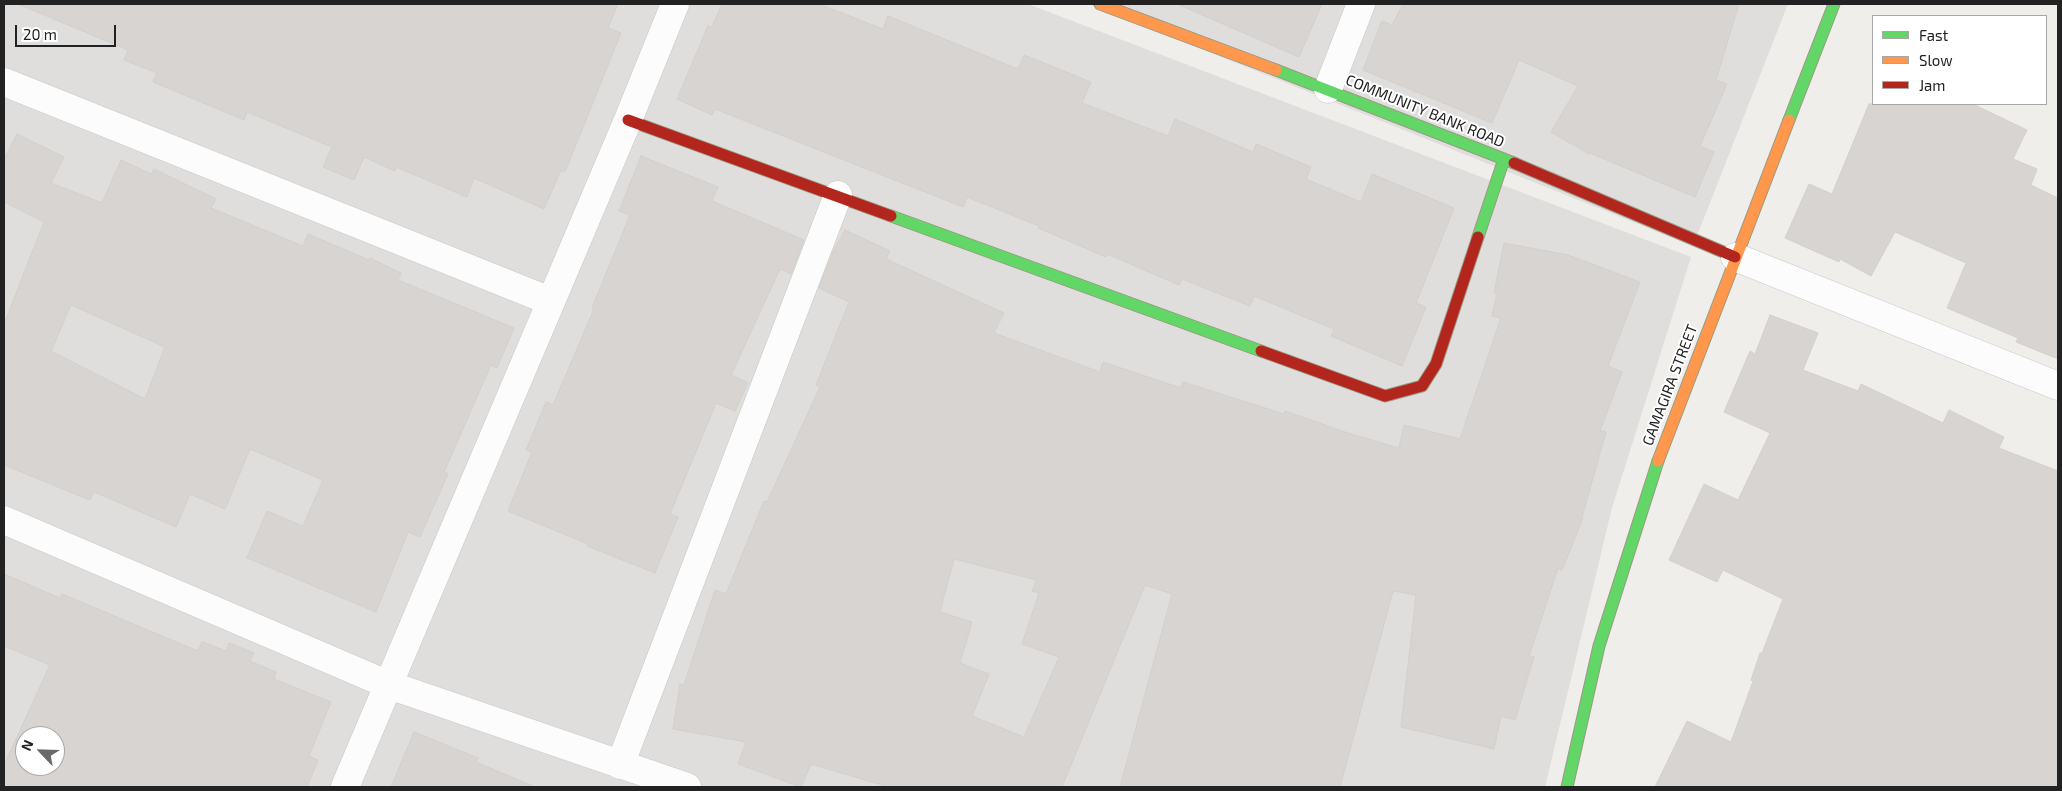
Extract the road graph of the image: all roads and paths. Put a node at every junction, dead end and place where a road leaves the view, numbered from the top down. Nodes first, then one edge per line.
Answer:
1 (675, 4) edge
2 (1100, 4) edge
3 (1361, 4) edge
4 (1834, 4) edge
5 (4, 82) edge
6 (1328, 89) junction
7 (628, 120) junction
8 (1504, 159) junction
9 (838, 195) junction
10 (1735, 257) junction
11 (550, 301) junction
12 (2058, 386) edge
13 (4, 520) edge
14 (388, 685) junction
15 (620, 765) junction
16 (345, 787) edge
17 (687, 787) edge
18 (1566, 787) edge

1 - 7 street
2 - 6 street, COMMUNITY BANK ROAD
3 - 6 street
4 - 10 street, GAMAGIRA STREET
5 - 11 street
6 - 8 street, COMMUNITY BANK ROAD
7 - 9 street
7 - 11 street
8 - 9 street
8 - 10 street, COMMUNITY BANK ROAD
9 - 15 street
10 - 12 street
10 - 18 street, GAMAGIRA STREET
11 - 14 street
13 - 14 street
14 - 15 street
14 - 16 street
15 - 17 street

